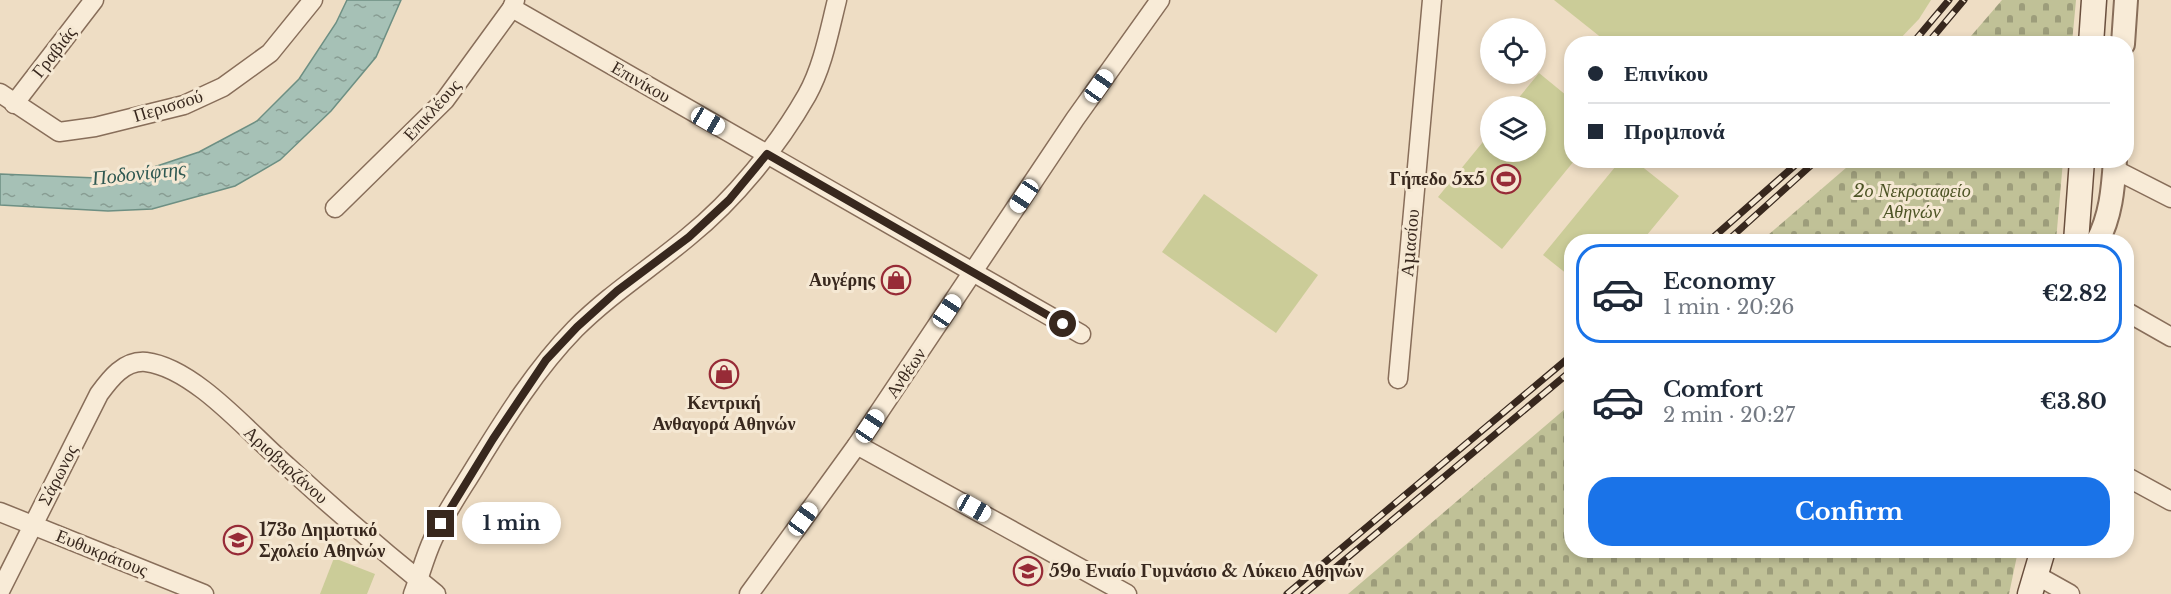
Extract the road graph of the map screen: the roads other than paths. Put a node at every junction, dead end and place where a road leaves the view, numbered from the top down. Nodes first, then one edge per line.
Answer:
1 (94, 0) edge
2 (313, 0) edge
3 (837, 0) edge
4 (1160, 0) edge
5 (1432, 0) edge
6 (2094, 0) edge
7 (2127, 0) edge
8 (514, 4) edge
9 (2092, 36) edge
10 (2124, 36) edge
11 (7, 98) edge
12 (767, 154) junction
13 (2082, 168) edge
14 (2115, 168) edge
15 (2120, 168) edge
16 (2171, 198) edge
17 (335, 208) dead end
18 (2077, 234) edge
19 (2101, 234) edge
20 (973, 273) junction
21 (2134, 316) edge
22 (1081, 334) dead end
23 (2171, 337) edge
24 (125, 366) joint
25 (1398, 379) dead end
26 (857, 445) junction
27 (2134, 481) edge
28 (2171, 501) edge
29 (0, 512) edge
30 (32, 524) junction
31 (2041, 558) edge
32 (2033, 584) edge
33 (415, 587) edge
34 (0, 591) edge
35 (204, 594) edge
36 (436, 594) edge
37 (749, 594) edge
38 (1127, 594) edge
39 (2070, 594) edge

1 - 11 street, Γραβιάς
2 - 11 street, Περισσού
3 - 12 street
4 - 20 street, Ανθέων
5 - 25 street, Αμασίου
6 - 9 main road
7 - 10 street
8 - 12 street, Επινίκου
8 - 17 street, Επικλέους
12 - 20 street, Επινίκου
12 - 33 street
13 - 18 main road
14 - 19 street
15 - 16 street
20 - 22 street, Επινίκου
20 - 26 street, Ανθέων
21 - 23 street
24 - 30 street, Σάρωνος
24 - 33 street, Αριοβαρζάνου
26 - 37 street, Ανθέων
26 - 38 street
27 - 28 street
29 - 30 street, Ευθυκράτους
30 - 34 street, Σάρωνος
30 - 35 street, Ευθυκράτους
31 - 32 main road
32 - 39 street
33 - 36 street, Αριοβαρζάνου

